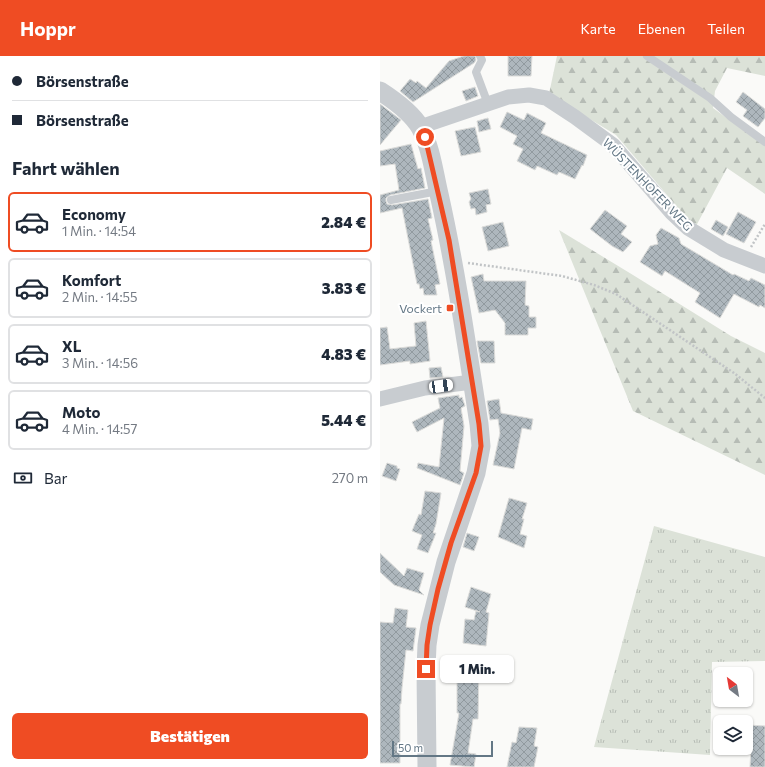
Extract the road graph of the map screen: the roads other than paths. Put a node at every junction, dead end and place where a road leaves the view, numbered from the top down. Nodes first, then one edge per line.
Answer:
1 (480, 56) edge
2 (647, 56) edge
3 (380, 91) edge
4 (488, 104) junction
5 (420, 128) junction
6 (765, 142) edge
7 (438, 191) junction
8 (391, 200) dead end
9 (765, 266) edge
10 (472, 382) junction
11 (380, 399) edge
12 (427, 767) edge

1 - 4 lane
2 - 6 lane
3 - 5 street
4 - 5 street, WÜSTENHOFER WEG
4 - 9 street, WÜSTENHOFER WEG
5 - 7 street
7 - 8 lane
7 - 10 street
10 - 11 street
10 - 12 street

